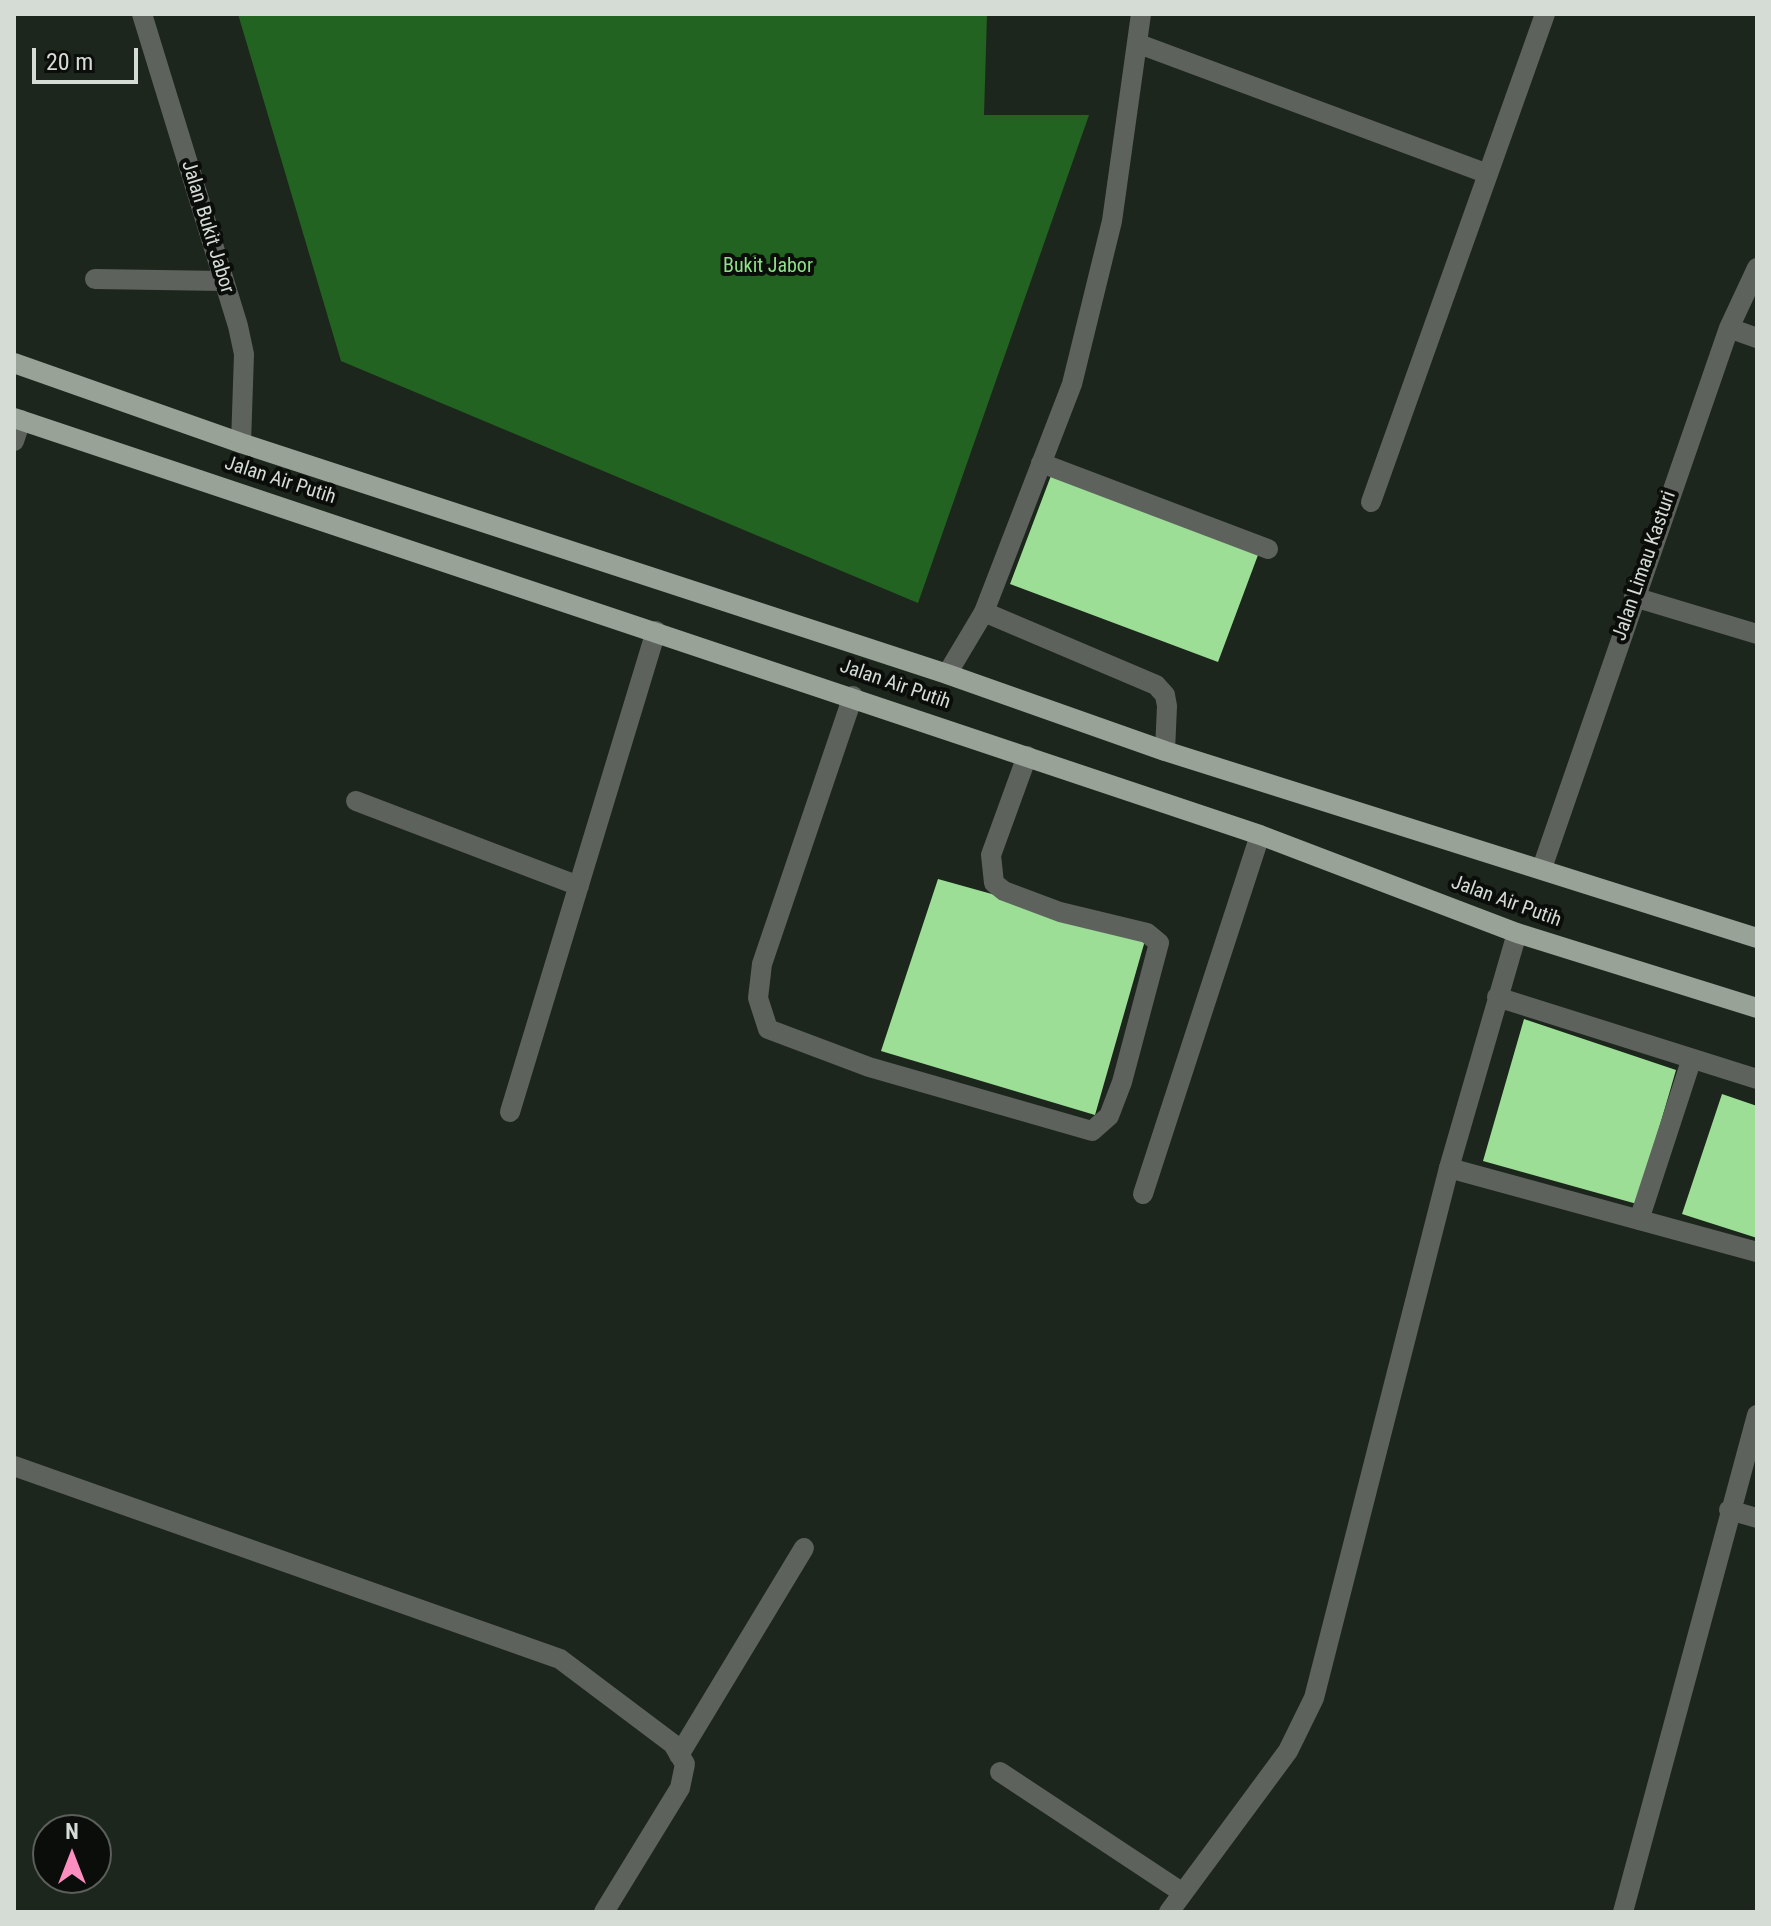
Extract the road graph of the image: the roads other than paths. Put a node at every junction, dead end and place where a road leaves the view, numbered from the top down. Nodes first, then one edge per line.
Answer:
1 (142, 14) edge
2 (1141, 14) edge
3 (1545, 14) edge
4 (1139, 44) junction
5 (1488, 174) junction
6 (1757, 268) edge
7 (95, 279) dead end
8 (223, 281) junction
9 (1729, 328) junction
10 (1757, 338) edge
11 (14, 363) edge
12 (17, 419) edge
13 (14, 441) edge
14 (241, 443) junction
15 (1041, 463) junction
16 (1371, 502) dead end
17 (1268, 549) dead end
18 (1634, 597) junction
19 (984, 612) junction
20 (656, 631) junction
21 (1757, 634) edge
22 (947, 674) junction
23 (853, 696) junction
24 (1165, 751) junction
25 (1027, 756) junction
26 (356, 801) dead end
27 (1260, 835) junction
28 (1542, 868) junction
29 (579, 886) junction
30 (1517, 933) junction
31 (1757, 938) edge
32 (1497, 997) junction
33 (1757, 1008) edge
34 (1691, 1061) junction
35 (1757, 1079) edge
36 (510, 1112) dead end
37 (1449, 1168) junction
38 (1143, 1194) dead end
39 (1639, 1220) junction
40 (1757, 1252) edge
41 (1757, 1415) edge
42 (14, 1466) edge
43 (1729, 1510) junction
44 (1757, 1518) edge
45 (804, 1548) dead end
46 (679, 1755) junction
47 (1000, 1772) dead end
48 (1183, 1893) junction
49 (604, 1912) edge
50 (1169, 1912) edge
51 (1623, 1912) edge

1 - 8 street, Jalan Bukit Jabor
2 - 4 street
3 - 5 street
4 - 5 street
4 - 15 street
5 - 16 street
6 - 9 street, Jalan Limau Kasturi
7 - 8 street
8 - 14 street, Jalan Bukit Jabor
9 - 10 street
9 - 18 street, Jalan Limau Kasturi
11 - 14 main road, Jalan Air Putih
12 - 13 street
12 - 20 main road, Jalan Air Putih
14 - 22 main road, Jalan Air Putih
15 - 17 street
15 - 19 street
18 - 21 street
18 - 28 street, Jalan Limau Kasturi
19 - 22 street
19 - 24 street
20 - 23 main road, Jalan Air Putih
20 - 29 street
22 - 24 main road, Jalan Air Putih
23 - 25 main road, Jalan Air Putih
23 - 25 street
24 - 28 main road, Jalan Air Putih
25 - 27 main road, Jalan Air Putih
26 - 29 street
27 - 30 main road, Jalan Air Putih
27 - 38 street
28 - 31 main road, Jalan Air Putih
29 - 36 street
30 - 32 street
30 - 33 main road, Jalan Air Putih
32 - 34 street
32 - 37 street
34 - 35 street
34 - 39 street
37 - 39 street
37 - 48 street
39 - 40 street
41 - 43 street
42 - 46 street
43 - 44 street
43 - 51 street
45 - 46 street
46 - 49 street
47 - 48 street
48 - 50 street

